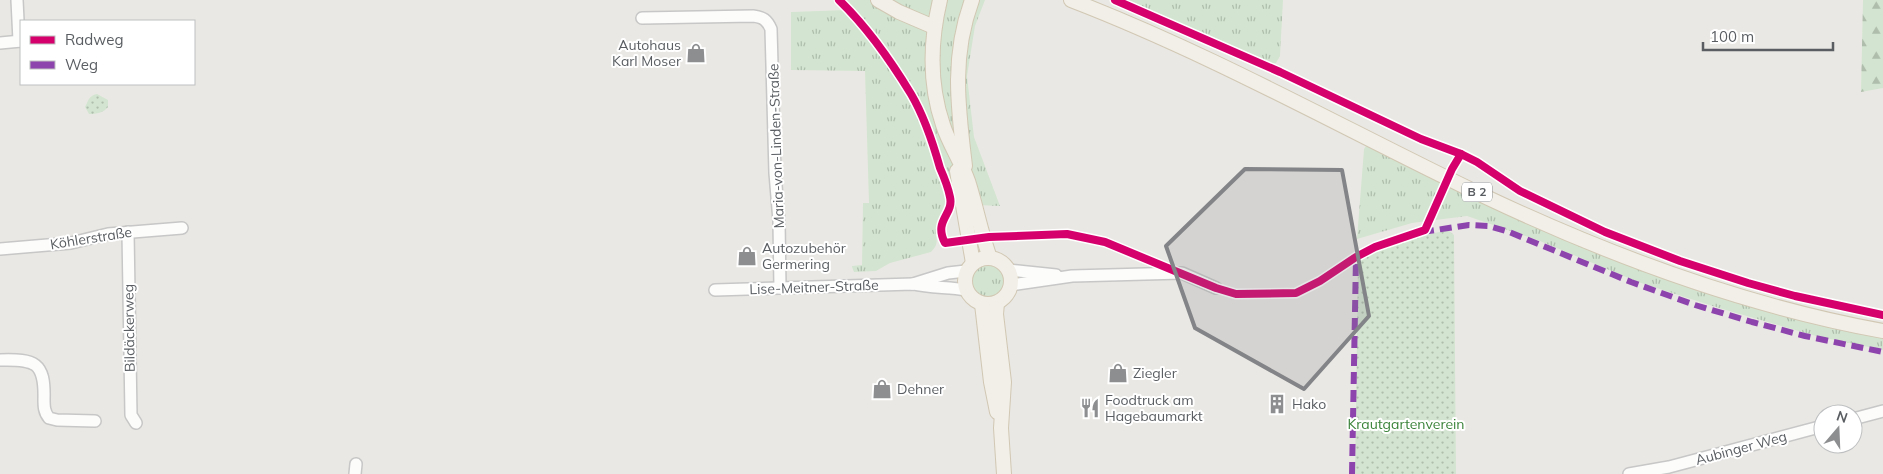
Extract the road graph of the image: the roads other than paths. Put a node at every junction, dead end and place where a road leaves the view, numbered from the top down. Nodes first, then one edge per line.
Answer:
1 (17, 0) edge
2 (878, 0) edge
3 (940, 0) edge
4 (972, 0) edge
5 (1071, 0) edge
6 (642, 18) dead end
7 (934, 27) junction
8 (20, 41) edge
9 (0, 43) edge
10 (954, 151) junction
11 (967, 179) junction
12 (182, 228) dead end
13 (128, 232) junction
14 (0, 249) edge
15 (990, 258) junction
16 (970, 267) junction
17 (1008, 270) junction
18 (1072, 276) junction
19 (912, 284) junction
20 (1011, 285) junction
21 (780, 288) junction
22 (1216, 288) dead end
23 (715, 290) dead end
24 (966, 290) junction
25 (997, 303) junction
26 (982, 304) junction
27 (1883, 331) edge
28 (0, 360) edge
29 (1883, 411) edge
30 (1863, 416) edge
31 (95, 421) dead end
32 (136, 423) dead end
33 (1001, 428) junction
34 (1813, 429) edge
35 (1004, 474) edge
36 (1629, 474) edge

1 - 8 street
2 - 7 main road
3 - 7 main road
4 - 11 main road
5 - 27 main road, B 2
6 - 21 street, Maria-von-Linden-Straße
7 - 10 main road
8 - 9 street
10 - 11 main road
10 - 16 main road
11 - 15 main road
12 - 13 street, Köhlerstraße
13 - 14 street, Köhlerstraße
13 - 32 street, Bildäckerweg
15 - 16 main road
15 - 17 main road
16 - 19 street, Lise-Meitner-Straße
16 - 24 main road
17 - 18 street
17 - 20 main road
18 - 20 street
18 - 22 street
19 - 21 street, Lise-Meitner-Straße
19 - 24 street, Lise-Meitner-Straße
20 - 25 main road
21 - 23 street, Lise-Meitner-Straße
24 - 26 main road
25 - 26 main road
25 - 33 main road
26 - 33 main road
28 - 31 street
29 - 30 street
33 - 35 main road
34 - 36 street, Aubinger Weg

